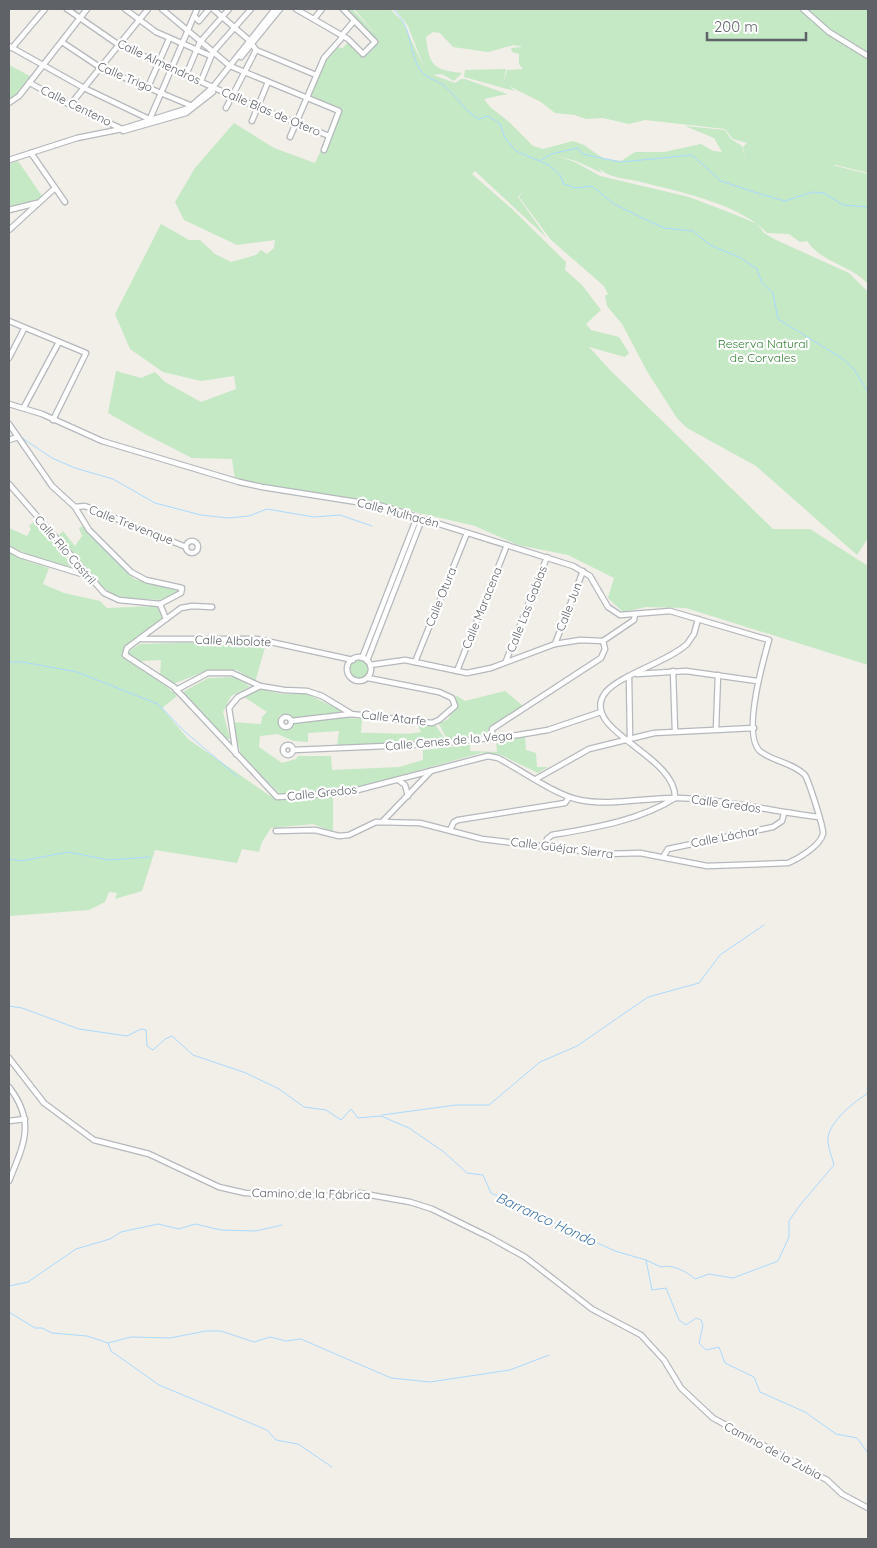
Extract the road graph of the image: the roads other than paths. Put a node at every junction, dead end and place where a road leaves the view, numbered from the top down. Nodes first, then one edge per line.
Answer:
1 (45, 9) edge
2 (67, 9) edge
3 (87, 9) edge
4 (125, 9) edge
5 (148, 9) edge
6 (162, 9) edge
7 (189, 9) edge
8 (209, 9) edge
9 (214, 9) edge
10 (229, 9) edge
11 (251, 9) edge
12 (275, 9) edge
13 (280, 9) edge
14 (296, 9) edge
15 (322, 9) edge
16 (342, 9) edge
17 (803, 9) edge
18 (195, 13) edge
19 (222, 16) junction
20 (80, 18) junction
21 (314, 19) junction
22 (139, 20) junction
23 (354, 21) junction
24 (235, 27) junction
25 (187, 31) junction
26 (342, 35) junction
27 (169, 38) junction
28 (62, 42) junction
29 (200, 42) junction
30 (251, 43) junction
31 (182, 44) junction
32 (119, 45) junction
33 (11, 47) edge
34 (197, 50) junction
35 (256, 50) junction
36 (212, 54) junction
37 (868, 56) edge
38 (159, 63) junction
39 (43, 65) junction
40 (232, 66) junction
41 (101, 68) junction
42 (171, 68) junction
43 (244, 72) junction
44 (186, 75) junction
45 (316, 75) junction
46 (201, 82) junction
47 (268, 82) junction
48 (30, 83) junction
49 (148, 87) junction
50 (84, 88) junction
51 (215, 88) junction
52 (161, 92) junction
53 (232, 96) junction
54 (307, 98) junction
55 (9, 103) edge
56 (70, 105) junction
57 (192, 106) junction
58 (257, 107) junction
59 (226, 108) dead end
60 (149, 120) junction
61 (252, 121) dead end
62 (296, 123) junction
63 (122, 129) junction
64 (112, 132) junction
65 (329, 136) junction
66 (290, 137) dead end
67 (324, 150) dead end
68 (31, 153) junction
69 (9, 160) edge
70 (56, 188) junction
71 (65, 202) dead end
72 (39, 203) junction
73 (9, 210) edge
74 (9, 230) edge
75 (9, 321) edge
76 (24, 329) junction
77 (59, 342) junction
78 (9, 358) edge
79 (9, 404) edge
80 (24, 407) junction
81 (53, 420) junction
82 (9, 424) edge
83 (18, 437) junction
84 (9, 440) edge
85 (9, 484) edge
86 (75, 507) junction
87 (419, 518) junction
88 (467, 533) junction
89 (507, 545) junction
90 (186, 546) dead end
91 (9, 549) edge
92 (547, 558) junction
93 (77, 565) junction
94 (583, 571) junction
95 (73, 572) junction
96 (86, 576) junction
97 (160, 604) junction
98 (212, 607) dead end
99 (635, 614) junction
100 (380, 617) junction
101 (166, 619) junction
102 (698, 619) junction
103 (142, 639) junction
104 (602, 641) junction
105 (555, 644) junction
106 (362, 658) junction
107 (353, 660) junction
108 (506, 661) junction
109 (416, 662) junction
110 (369, 663) junction
111 (457, 671) junction
112 (673, 671) junction
113 (718, 675) junction
114 (631, 676) junction
115 (368, 678) junction
116 (757, 681) junction
117 (260, 686) junction
118 (176, 690) junction
119 (600, 712) junction
120 (351, 714) junction
121 (291, 721) dead end
122 (754, 728) junction
123 (716, 730) junction
124 (675, 731) junction
125 (492, 738) junction
126 (628, 739) junction
127 (234, 742) junction
128 (226, 745) junction
129 (293, 750) dead end
130 (236, 755) junction
131 (432, 770) junction
132 (548, 772) junction
133 (536, 779) junction
134 (398, 780) junction
135 (544, 783) junction
136 (408, 796) junction
137 (569, 797) junction
138 (675, 798) junction
139 (784, 813) junction
140 (819, 818) junction
141 (383, 821) junction
142 (450, 830) junction
143 (276, 831) dead end
144 (546, 845) junction
145 (663, 857) junction
146 (9, 1058) edge
147 (9, 1087) edge
148 (25, 1119) junction
149 (9, 1120) edge
150 (9, 1181) edge
151 (681, 1388) joint
152 (868, 1508) edge

1 - 33 street
2 - 20 street, Calle Almendros
3 - 20 street
4 - 22 street
5 - 22 street
6 - 25 street
7 - 18 street
8 - 18 street
9 - 19 street
10 - 19 street
11 - 24 street
12 - 30 street
13 - 30 street
14 - 21 street
15 - 21 street
16 - 23 street
17 - 37 street
18 - 25 street
19 - 24 street
19 - 29 street
20 - 28 street
20 - 32 street, Calle Almendros
21 - 26 street
22 - 27 street
22 - 32 street
23 - 26 street
23 - 26 street
24 - 30 street
24 - 36 street
25 - 29 street
25 - 31 street
26 - 45 street
27 - 31 street
27 - 38 street
28 - 39 street
28 - 41 street, Calle Trigo
29 - 34 street
29 - 36 street
30 - 35 street
30 - 40 street
31 - 34 street
31 - 42 street
32 - 38 street, Calle Almendros
32 - 41 street
33 - 39 street
34 - 36 street
34 - 44 street
35 - 43 street
35 - 45 street
36 - 40 street
36 - 46 street
38 - 42 street, Calle Almendros
38 - 49 street
39 - 48 street
39 - 50 street
40 - 43 street
40 - 51 street
41 - 49 street, Calle Trigo
41 - 50 street
42 - 44 street, Calle Almendros
42 - 52 street
43 - 47 street
43 - 53 street
44 - 46 street, Calle Almendros
45 - 54 street
46 - 51 street, Calle Almendros
47 - 54 street
47 - 58 street
48 - 55 street
48 - 56 street, Calle Centeno
49 - 52 street, Calle Trigo
50 - 56 street
50 - 60 street
51 - 53 street, Calle Blas de Otero
51 - 57 street
51 - 64 street
52 - 57 street, Calle Trigo
52 - 60 street
53 - 58 street, Calle Blas de Otero
53 - 59 street
54 - 62 street
54 - 65 street
56 - 63 street, Calle Centeno
57 - 60 street
58 - 61 street
58 - 62 street, Calle Blas de Otero
60 - 63 street
62 - 65 street, Calle Blas de Otero
62 - 66 street
63 - 64 street
64 - 68 street
65 - 67 street
68 - 69 street
68 - 70 street
70 - 71 street
70 - 72 street
72 - 73 street
72 - 74 street
75 - 76 street
76 - 77 street
76 - 78 street
77 - 80 street
77 - 81 street
79 - 80 street, Calle Mulhacén
80 - 81 street, Calle Mulhacén
81 - 87 street, Calle Mulhacén
82 - 83 street
83 - 84 street
83 - 86 street
85 - 93 street, Calle Río Castril
86 - 90 street, Calle Trevenque
86 - 97 street
87 - 88 street, Calle Mulhacén
87 - 100 street
88 - 89 street, Calle Mulhacén
88 - 109 street, Calle Otura
89 - 92 street, Calle Mulhacén
89 - 111 street, Calle Maracena
91 - 95 street
92 - 94 street, Calle Mulhacén
92 - 108 street, Calle Las Gabias
93 - 95 street
93 - 96 street, Calle Río Castril
94 - 99 street, Calle Mulhacén
94 - 105 street, Calle Jun
95 - 96 street
96 - 97 street, Calle Río Castril
97 - 101 street
98 - 101 street, Calle Gredos
99 - 102 street, Calle Mulhacén
99 - 104 street
100 - 106 street
100 - 110 street
101 - 103 street, Calle Gredos
102 - 114 street
102 - 116 street, Calle Mulhacén
103 - 107 street, Calle Albolote
103 - 118 street, Calle Gredos
104 - 105 street
104 - 125 street
105 - 108 street
106 - 107 street
106 - 110 street
107 - 115 street
108 - 111 street
109 - 110 street
109 - 111 street
110 - 115 street
112 - 113 street
112 - 114 street
112 - 124 street
113 - 116 street
113 - 123 street
114 - 119 street
114 - 126 street
115 - 120 street, Calle Atarfe
116 - 122 street
117 - 118 street
117 - 120 street
117 - 127 street
118 - 128 street, Calle Gredos
119 - 125 street, Calle Cenes de la Vega
119 - 126 street
120 - 121 street, Calle Atarfe
122 - 123 street
122 - 140 street
123 - 124 street
124 - 126 street
125 - 129 street, Calle Cenes de la Vega
126 - 132 street
126 - 138 street
127 - 128 street
127 - 130 street
128 - 130 street, Calle Gredos
130 - 134 street, Calle Gredos
131 - 133 street, Calle Gredos
131 - 134 street, Calle Gredos
131 - 136 street
132 - 133 street
132 - 135 street
133 - 135 street, Calle Gredos
134 - 136 street
135 - 137 street, Calle Gredos
136 - 141 street
137 - 138 street, Calle Gredos
137 - 142 street
138 - 139 street, Calle Gredos
138 - 144 street
139 - 140 street, Calle Gredos
139 - 145 street, Calle Láchar
140 - 145 street, Calle Güéjar Sierra
141 - 142 street, Calle Güéjar Sierra
141 - 143 street, Calle Güéjar Sierra
142 - 144 street, Calle Güéjar Sierra
144 - 145 street, Calle Güéjar Sierra
146 - 151 street, Camino de la Fábrica
147 - 148 street
148 - 149 street
148 - 150 street
151 - 152 street, Camino de la Zubia

